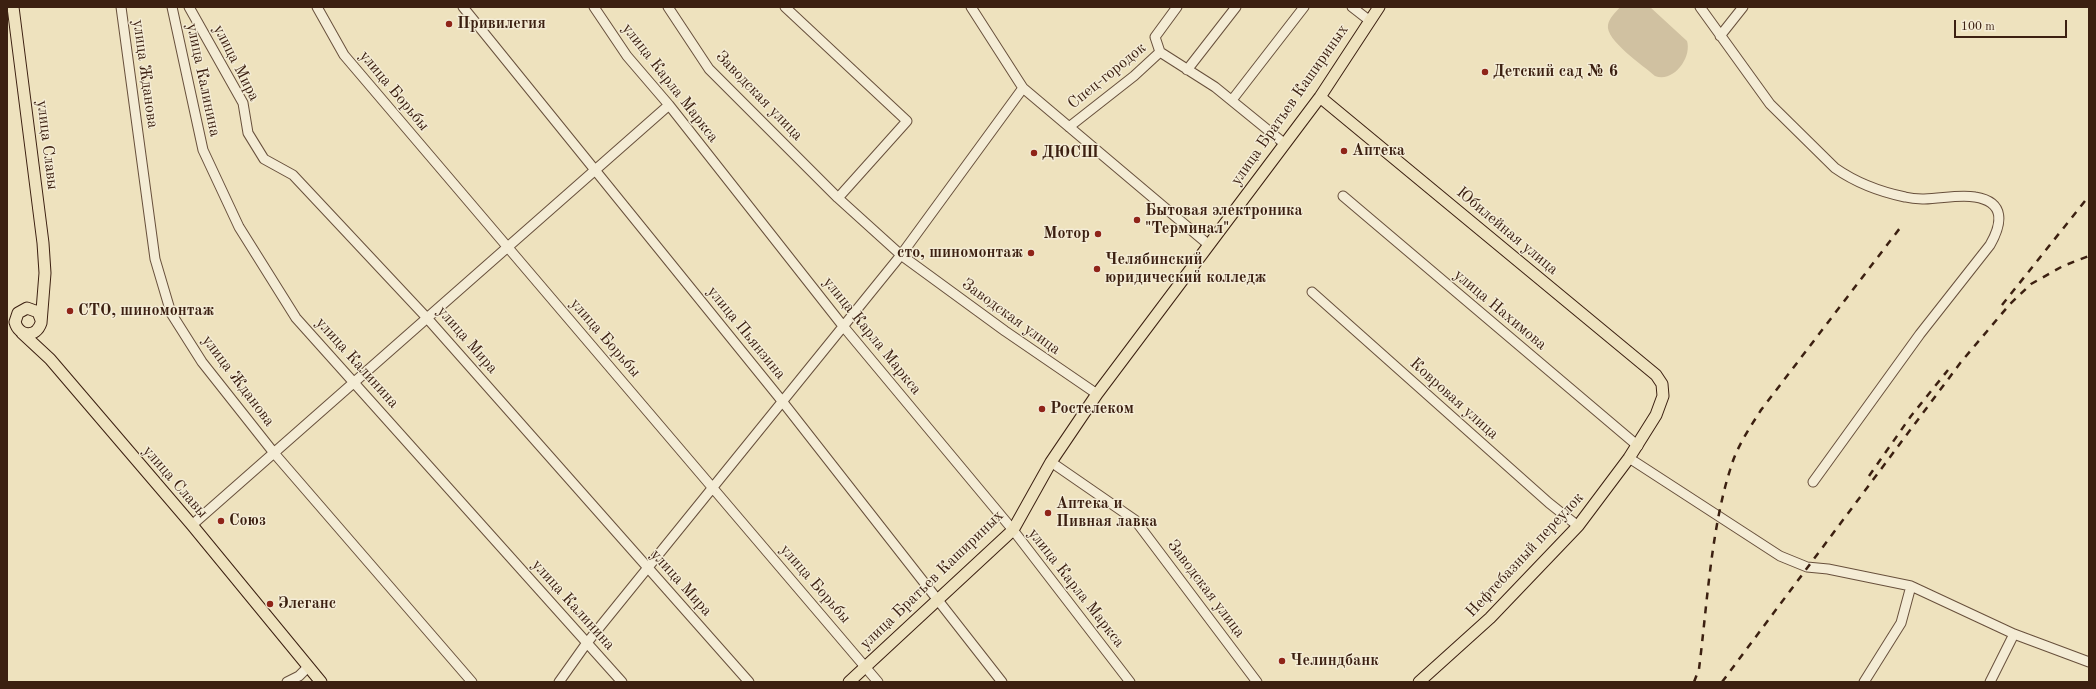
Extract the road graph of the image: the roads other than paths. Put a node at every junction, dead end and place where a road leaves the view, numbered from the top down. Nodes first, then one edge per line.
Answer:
1 (12, 7) edge
2 (121, 7) edge
3 (172, 7) edge
4 (189, 7) edge
5 (317, 7) edge
6 (463, 7) edge
7 (594, 7) edge
8 (668, 7) edge
9 (785, 7) edge
10 (971, 7) edge
11 (1177, 7) edge
12 (1236, 7) edge
13 (1304, 7) edge
14 (1352, 7) edge
15 (1379, 7) edge
16 (1700, 7) edge
17 (1743, 7) edge
18 (1370, 21) junction
19 (1720, 36) junction
20 (1160, 52) junction
21 (1187, 70) junction
22 (1023, 88) junction
23 (1320, 97) junction
24 (1232, 100) junction
25 (670, 106) junction
26 (1069, 127) junction
27 (1285, 144) junction
28 (594, 170) junction
29 (1343, 196) dead end
30 (838, 198) junction
31 (1208, 245) junction
32 (507, 247) junction
33 (901, 255) junction
34 (44, 288) junction
35 (1312, 292) dead end
36 (22, 309) junction
37 (7, 314) edge
38 (427, 318) junction
39 (41, 321) junction
40 (7, 323) edge
41 (843, 326) junction
42 (21, 332) junction
43 (50, 359) junction
44 (354, 382) junction
45 (1097, 394) junction
46 (1663, 396) joint
47 (782, 401) junction
48 (1638, 446) junction
49 (274, 452) junction
50 (1629, 458) junction
51 (1051, 462) junction
52 (1813, 482) dead end
53 (712, 487) junction
54 (192, 525) junction
55 (1578, 526) junction
56 (1013, 530) junction
57 (647, 569) junction
58 (1911, 586) junction
59 (937, 598) junction
60 (2014, 634) junction
61 (586, 644) junction
62 (2089, 662) edge
63 (865, 666) junction
64 (308, 667) junction
65 (287, 682) edge
66 (321, 682) edge
67 (472, 682) edge
68 (559, 682) edge
69 (622, 682) edge
70 (749, 682) edge
71 (849, 682) edge
72 (878, 682) edge
73 (1002, 682) edge
74 (1130, 682) edge
75 (1257, 682) edge
76 (1419, 682) edge
77 (1864, 682) edge
78 (1990, 682) edge

1 - 34 main road, улица Славы
2 - 49 street, улица Жданова
3 - 44 street, улица Калинина
4 - 38 street, улица Мира
5 - 32 street, улица Борьбы
6 - 28 street, улица Пьянзина
7 - 25 street, улица Карла Маркса
8 - 30 street, Заводская улица
9 - 30 street
10 - 22 street
11 - 20 street, Спец-городок
12 - 21 street
13 - 24 street
14 - 18 street
15 - 18 main road, улица Братьев Кашириных
16 - 19 street
17 - 19 street
18 - 23 main road, улица Братьев Кашириных
19 - 52 street
20 - 21 street
20 - 26 street, Спец-городок
21 - 24 street
22 - 26 street
22 - 33 street
23 - 27 main road, улица Братьев Кашириных
23 - 46 main road, Юбилейная улица
24 - 27 street
25 - 28 street
25 - 41 street, улица Карла Маркса
26 - 31 street
27 - 31 main road, улица Братьев Кашириных
28 - 32 street
28 - 47 street, улица Пьянзина
29 - 48 street, улица Нахимова
30 - 33 street, Заводская улица
31 - 45 main road, улица Братьев Кашириных
32 - 38 street
32 - 53 street, улица Борьбы
33 - 41 street
33 - 45 street, Заводская улица
34 - 36 main road
34 - 39 main road, улица Славы
35 - 55 street, Ковровая улица
36 - 37 main road
36 - 39 main road
36 - 42 main road
38 - 44 street
38 - 57 street, улица Мира
39 - 42 main road
39 - 43 main road, улица Славы
40 - 42 main road
41 - 47 street
41 - 56 street, улица Карла Маркса
42 - 43 main road
43 - 54 main road, улица Славы
44 - 49 street
44 - 61 street, улица Калинина
45 - 51 main road, улица Братьев Кашириных
46 - 48 main road, Нефтебазный переулок
47 - 53 street
47 - 59 street, улица Пьянзина
48 - 50 main road, Нефтебазный переулок
49 - 54 street
49 - 67 street, улица Жданова
50 - 55 main road, Нефтебазный переулок
50 - 58 street
51 - 56 main road, улица Братьев Кашириных
51 - 75 street, Заводская улица
53 - 57 street
53 - 63 street, улица Борьбы
54 - 64 main road, улица Славы
55 - 76 main road, Нефтебазный переулок
56 - 59 main road, улица Братьев Кашириных
56 - 74 street, улица Карла Маркса
57 - 61 street
57 - 70 street, улица Мира
58 - 60 street
58 - 77 street
59 - 63 main road, улица Братьев Кашириных
59 - 73 street, улица Пьянзина
60 - 62 street
60 - 78 street
61 - 68 street
61 - 69 street, улица Калинина
63 - 71 main road, улица Братьев Кашириных
63 - 72 street, улица Борьбы
64 - 65 street
64 - 66 main road, улица Славы

